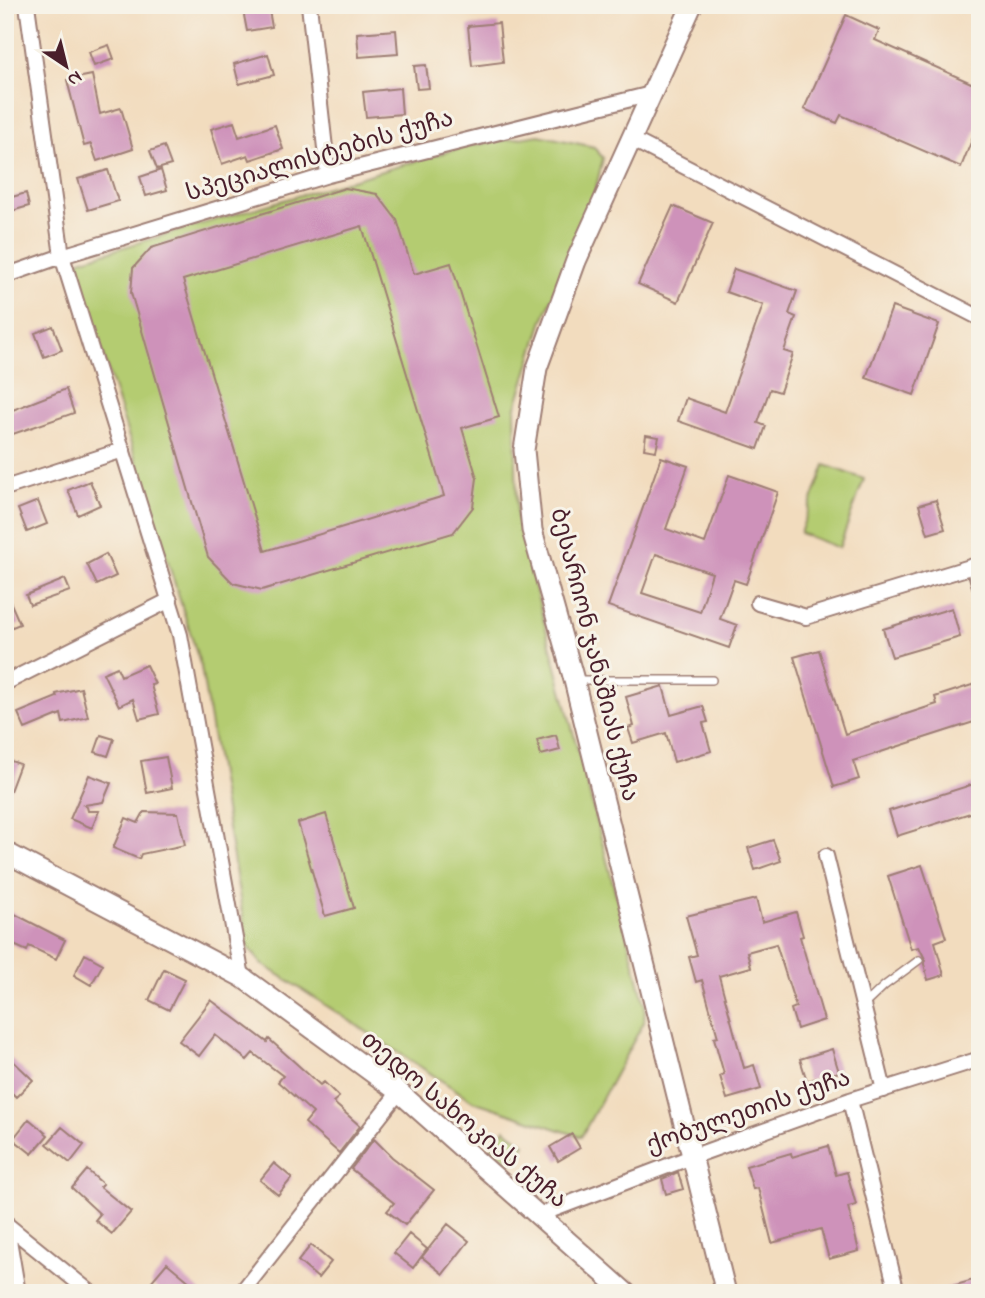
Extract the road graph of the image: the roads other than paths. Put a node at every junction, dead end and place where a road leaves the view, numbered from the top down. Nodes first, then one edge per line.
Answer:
1 (27, 5) edge
2 (309, 5) edge
3 (692, 5) edge
4 (651, 94) junction
5 (631, 139) junction
6 (328, 175) junction
7 (62, 256) junction
8 (5, 276) edge
9 (980, 318) edge
10 (123, 450) junction
11 (5, 488) edge
12 (977, 565) edge
13 (980, 586) edge
14 (170, 600) junction
15 (758, 603) dead end
16 (574, 680) junction
17 (712, 680) dead end
18 (5, 683) edge
19 (5, 852) edge
20 (826, 856) dead end
21 (919, 960) dead end
22 (242, 976) junction
23 (863, 1006) junction
24 (980, 1059) edge
25 (884, 1090) junction
26 (398, 1093) junction
27 (850, 1100) junction
28 (694, 1156) junction
29 (536, 1216) junction
30 (6, 1222) edge
31 (18, 1293) edge
32 (91, 1293) edge
33 (241, 1293) edge
34 (626, 1293) edge
35 (726, 1293) edge
36 (897, 1293) edge

1 - 7 street
2 - 6 street
3 - 4 street, ბესარიონ ჯანაშიას ქუჩა
4 - 5 street, ბესარიონ ჯანაშიას ქუჩა
4 - 6 street, სპეციალისტების ქუჩა
5 - 9 street
5 - 16 street, ბესარიონ ჯანაშიას ქუჩა
6 - 7 street, სპეციალისტების ქუჩა
7 - 8 street, სპეციალისტების ქუჩა
7 - 10 street
10 - 11 street
10 - 14 street
12 - 13 street
12 - 15 street
14 - 18 street
14 - 22 street
16 - 17 lane
16 - 28 street, ბესარიონ ჯანაშიას ქუჩა
19 - 22 street, თედო სახოკიას ქუჩა
20 - 23 street
21 - 23 lane
22 - 26 street, თედო სახოკიას ქუჩა
23 - 25 street
24 - 25 street, ქობულეთის ქუჩა
25 - 27 street, ქობულეთის ქუჩა
26 - 29 street, თედო სახოკიას ქუჩა
26 - 33 street
27 - 28 street, ქობულეთის ქუჩა
27 - 36 street
28 - 29 street, ქობულეთის ქუჩა
28 - 35 street, ბესარიონ ჯანაშიას ქუჩა
29 - 34 street, თედო სახოკიას ქუჩა
30 - 31 street
30 - 32 street

